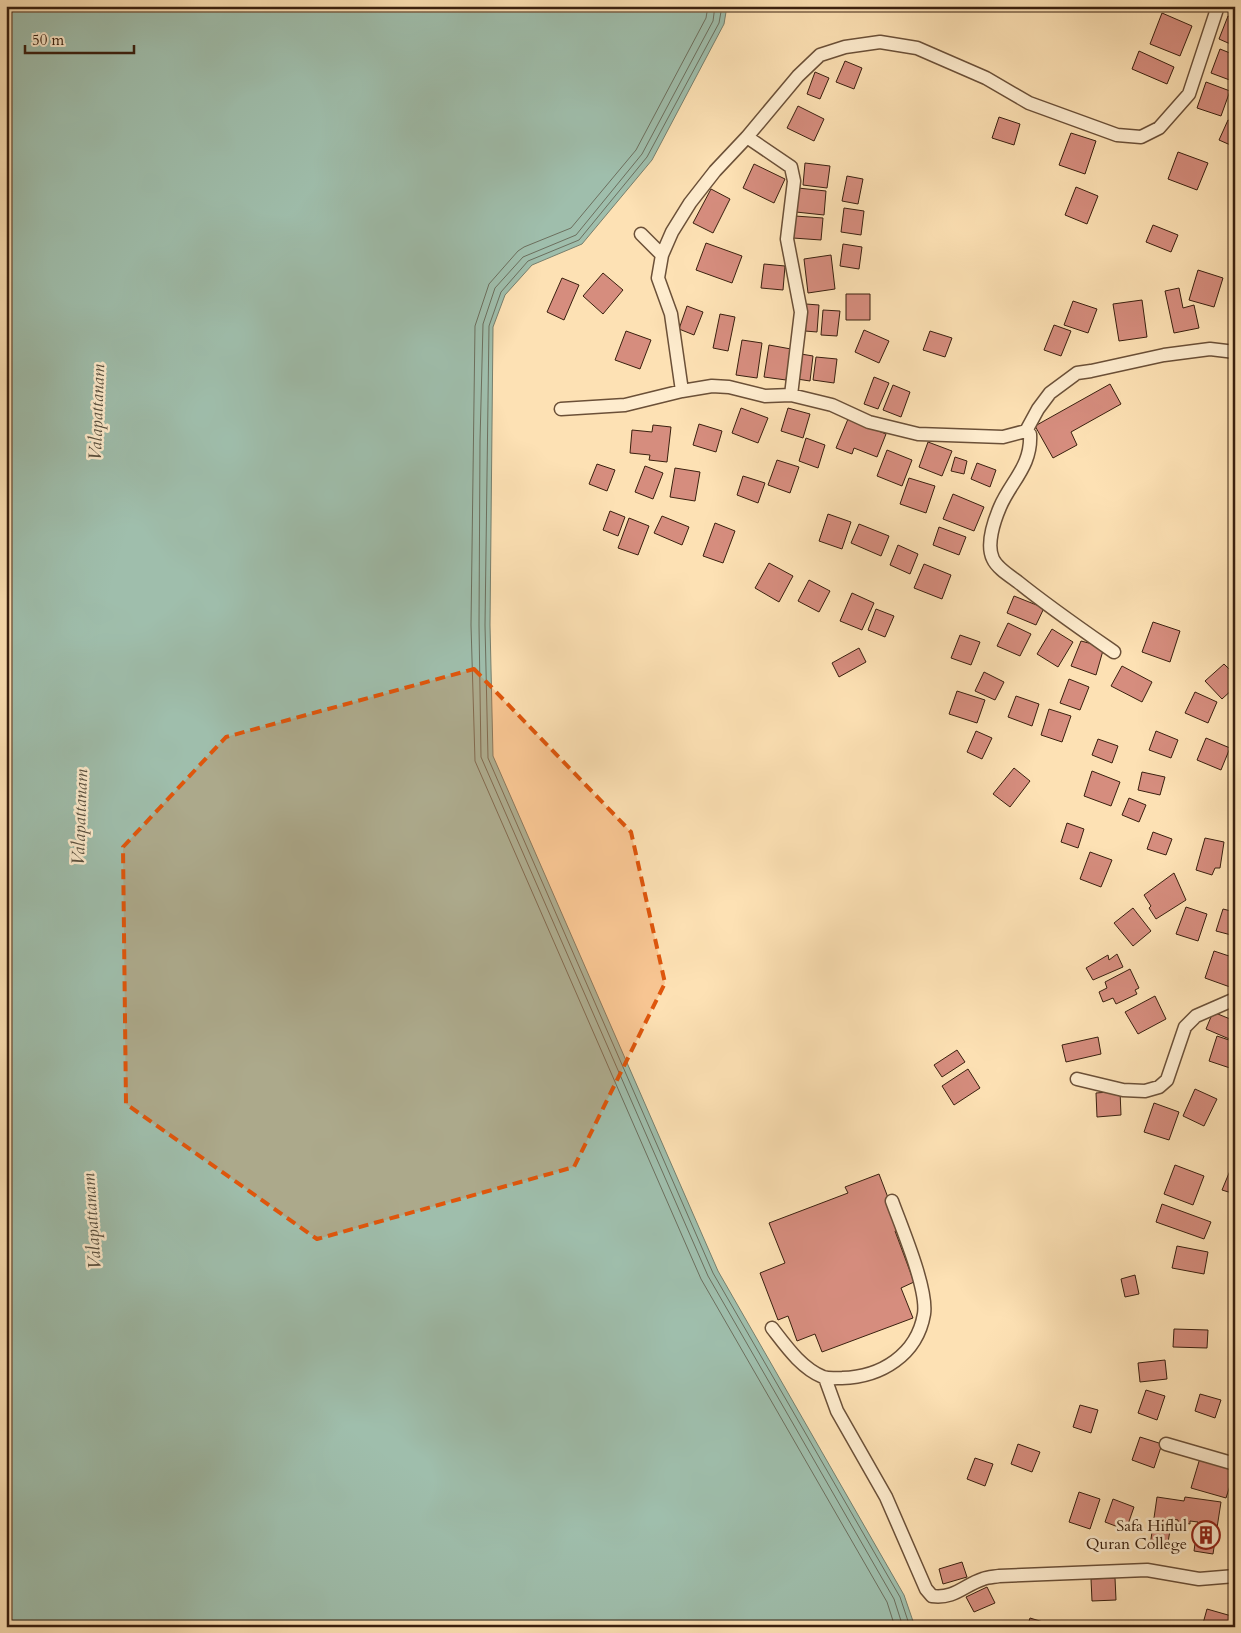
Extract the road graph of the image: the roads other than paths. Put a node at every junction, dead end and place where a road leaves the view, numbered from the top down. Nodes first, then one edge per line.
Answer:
1 (1218, 6) edge
2 (747, 137) junction
3 (641, 234) dead end
4 (662, 255) junction
5 (1235, 352) edge
6 (682, 391) junction
7 (791, 395) junction
8 (561, 409) dead end
9 (1026, 430) junction
10 (1114, 652) dead end
11 (1235, 998) edge
12 (1077, 1079) dead end
13 (892, 1201) dead end
14 (772, 1328) dead end
15 (825, 1378) junction
16 (1166, 1444) dead end
17 (1235, 1464) edge
18 (1235, 1576) edge

1 - 2 street
2 - 4 street
2 - 7 street
3 - 4 street
4 - 6 street
5 - 9 street
6 - 7 street
6 - 8 street
7 - 9 street
9 - 10 street
11 - 12 street
13 - 15 street
14 - 15 street
15 - 18 street
16 - 17 street

